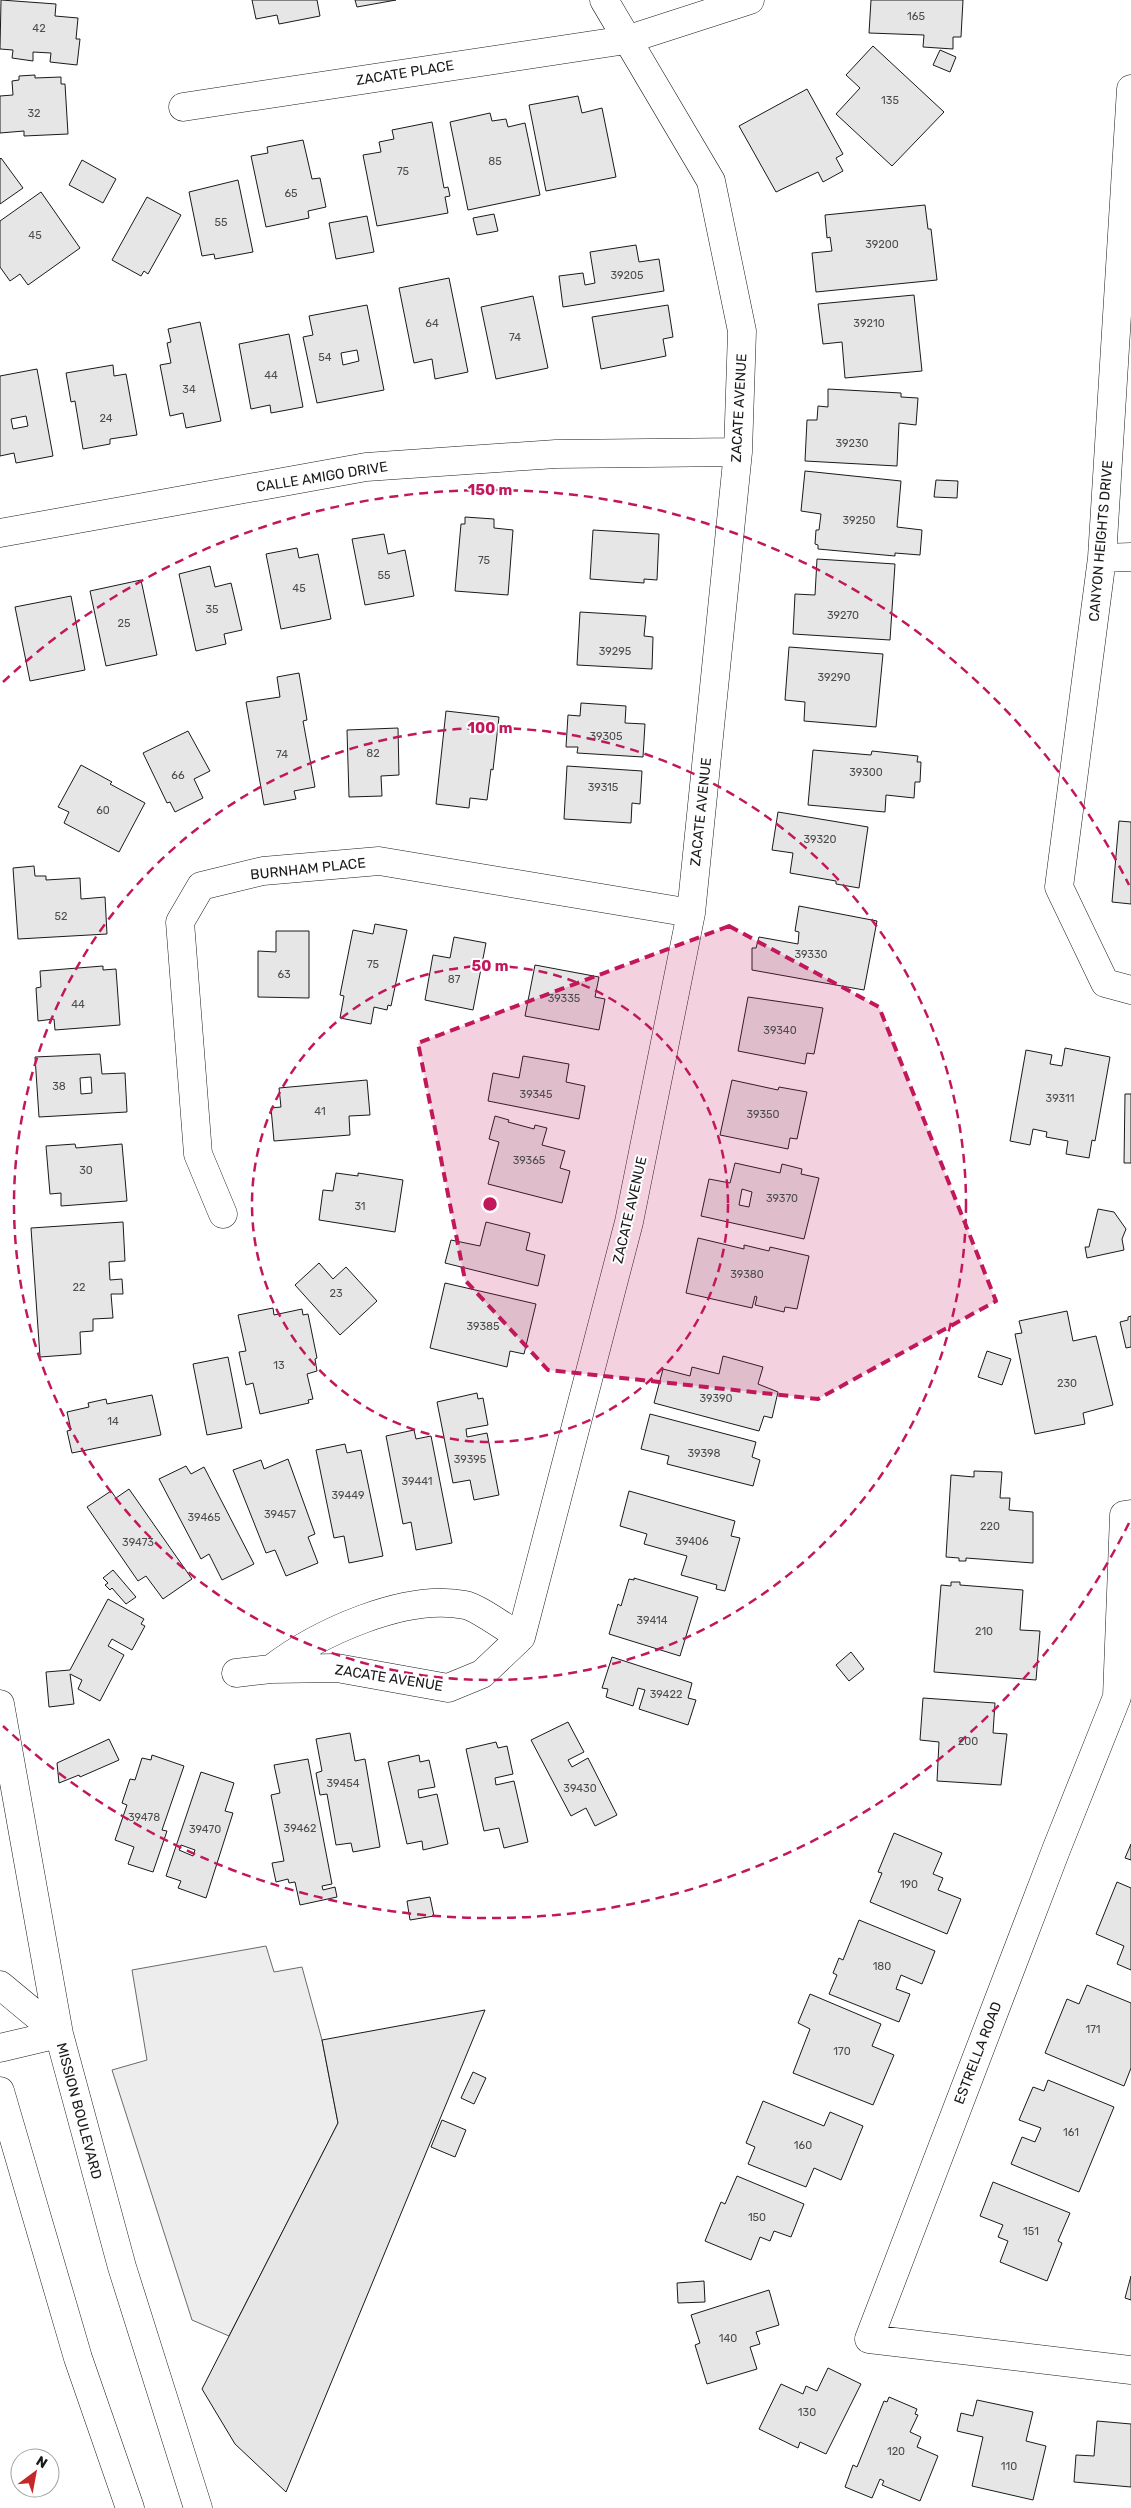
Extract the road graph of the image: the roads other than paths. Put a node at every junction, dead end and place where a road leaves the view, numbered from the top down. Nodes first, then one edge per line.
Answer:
1 (604, 0) edge
2 (750, 0) edge
3 (626, 40) junction
4 (1130, 105) edge
5 (183, 107) dead end
6 (738, 452) junction
7 (0, 533) edge
8 (1131, 557) edge
9 (1102, 558) junction
10 (691, 913) junction
11 (1131, 990) edge
12 (223, 1214) dead end
13 (1131, 1514) edge
14 (521, 1637) junction
15 (271, 1669) junction
16 (236, 1673) dead end
17 (0, 1704) edge
18 (0, 1985) edge
19 (59, 2034) junction
20 (0, 2048) edge
21 (0, 2090) edge
22 (1131, 2370) edge
23 (130, 2508) edge
24 (198, 2508) edge

1 - 3 street, ZACATE AVENUE
2 - 3 street, ZACATE PLACE
3 - 5 street, ZACATE PLACE
3 - 6 street, ZACATE AVENUE
4 - 9 street, CANYON HEIGHTS DRIVE
6 - 7 street, CALLE AMIGO DRIVE
6 - 10 street, ZACATE AVENUE
8 - 9 street
9 - 11 street, CANYON HEIGHTS DRIVE
10 - 12 street, BURNHAM PLACE
10 - 14 street, ZACATE AVENUE
13 - 22 street, ESTRELLA ROAD
14 - 15 street, ZACATE AVENUE
14 - 15 street
15 - 16 street, ZACATE AVENUE
17 - 19 street, MISSION BOULEVARD
18 - 19 street
19 - 20 street
19 - 24 street, MISSION BOULEVARD
21 - 23 street

